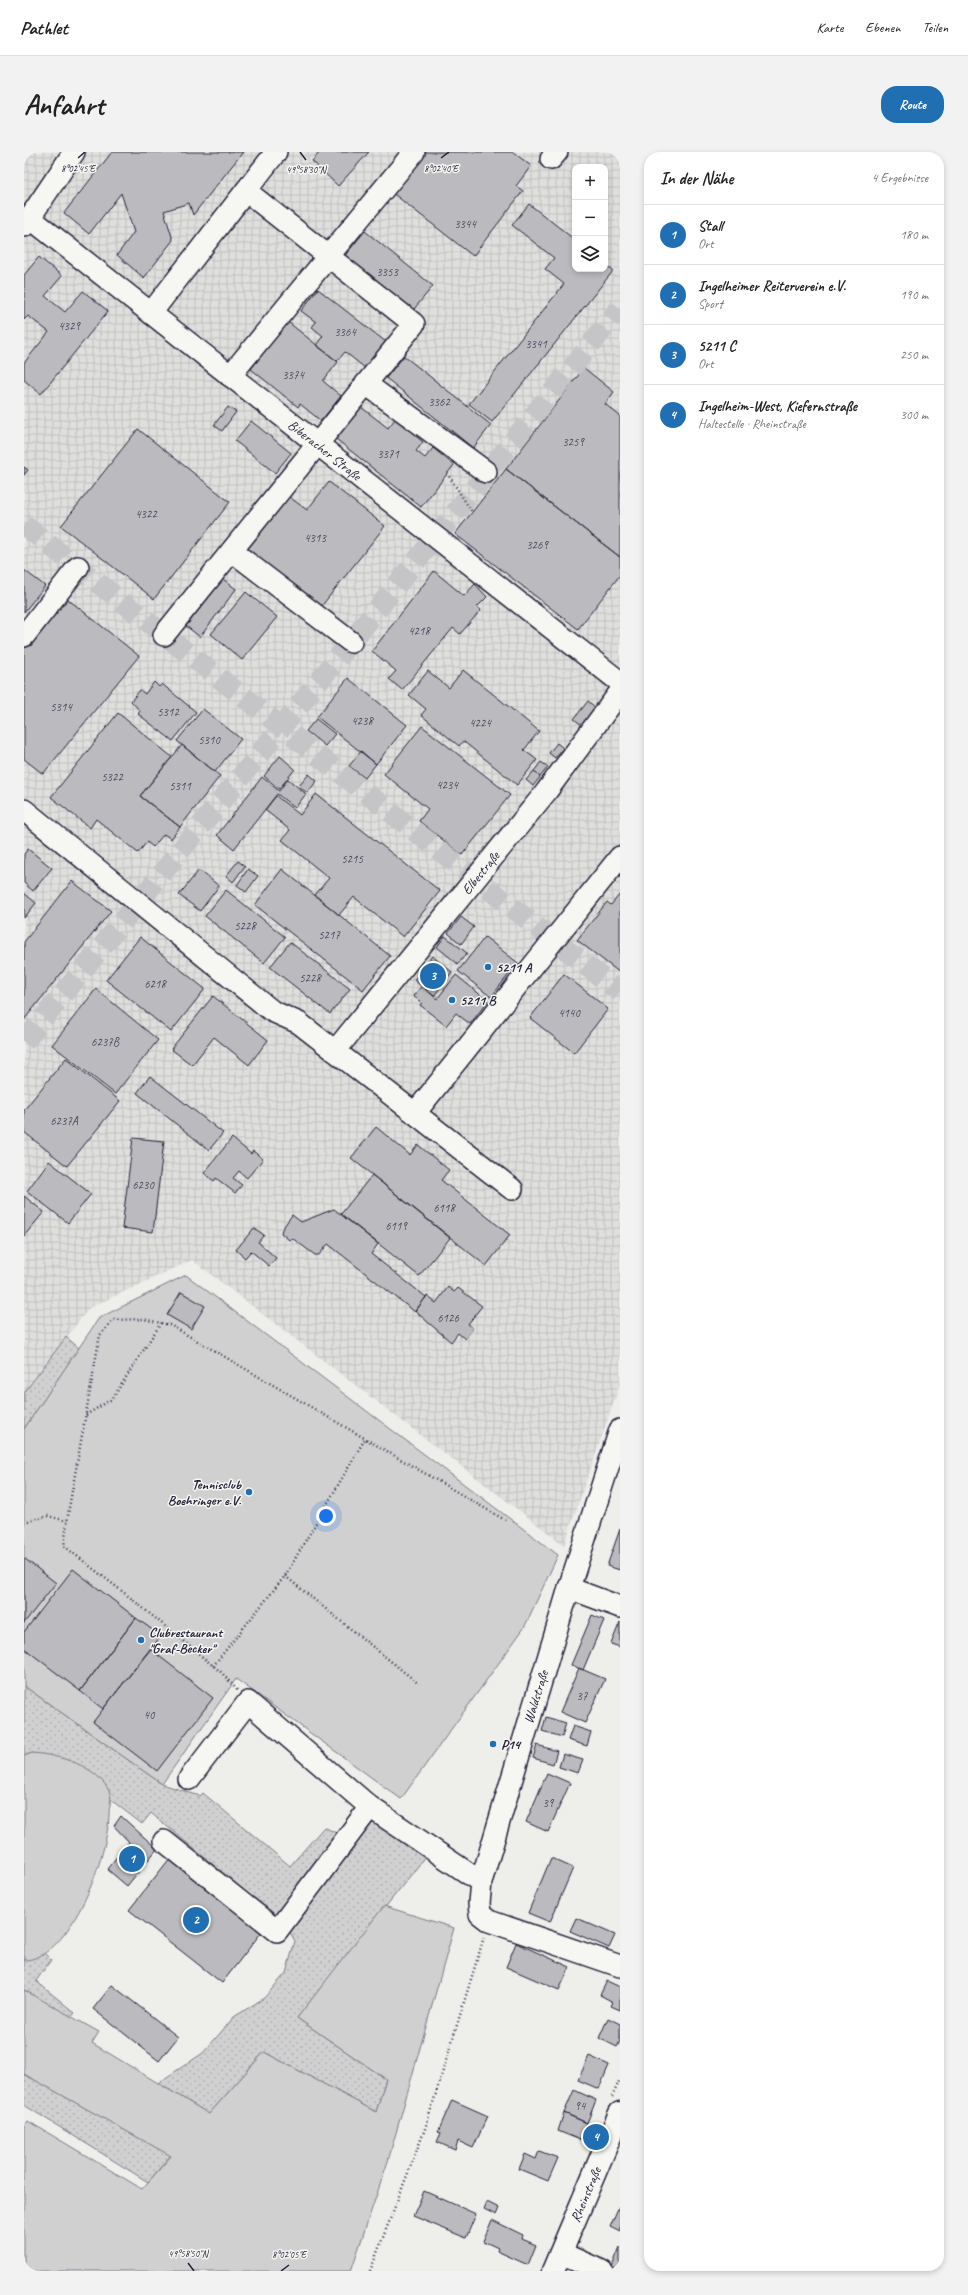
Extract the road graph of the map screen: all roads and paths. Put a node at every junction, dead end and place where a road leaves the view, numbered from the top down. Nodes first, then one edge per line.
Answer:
1 (74, 152) edge
2 (276, 152) edge
3 (414, 152) edge
4 (246, 190) junction
5 (27, 222) edge
6 (328, 256) junction
7 (151, 313) junction
8 (230, 376) junction
9 (366, 384) junction
10 (318, 444) junction
11 (486, 472) dead end
12 (447, 473) dead end
13 (472, 512) dead end
14 (232, 551) junction
15 (78, 567) dead end
16 (164, 635) dead end
17 (24, 636) edge
18 (351, 642) dead end
19 (620, 682) edge
20 (620, 692) edge
21 (24, 810) edge
22 (620, 857) edge
23 (335, 1051) junction
24 (415, 1113) junction
25 (512, 1189) dead end
26 (161, 1323) junction
27 (86, 1416) junction
28 (620, 1430) edge
29 (365, 1439) junction
30 (505, 1520) dead end
31 (67, 1521) junction
32 (24, 1522) edge
33 (285, 1576) junction
34 (569, 1588) junction
35 (620, 1607) edge
36 (213, 1666) junction
37 (419, 1684) dead end
38 (248, 1702) junction
39 (189, 1780) dead end
40 (370, 1807) junction
41 (164, 1841) dead end
42 (481, 1882) junction
43 (485, 1918) junction
44 (620, 1966) edge
45 (620, 2113) edge
46 (557, 2262) edge
47 (370, 2271) edge
48 (602, 2271) edge

1 - 5 street
2 - 4 street
3 - 6 street
4 - 6 street
4 - 7 street
5 - 7 street, Biberacher Straße
6 - 8 street
6 - 9 street
7 - 8 street, Biberacher Straße
8 - 10 street, Biberacher Straße
9 - 10 street
9 - 11 street
10 - 14 street
10 - 19 street, Biberacher Straße
12 - 13 path, bridge
14 - 16 street
14 - 18 street
15 - 17 street
20 - 23 street, Elbestraße
21 - 23 street
22 - 24 street
23 - 24 street
24 - 25 street
26 - 27 path
26 - 27 path
26 - 29 path
27 - 31 path
28 - 34 street, Waldstraße
29 - 30 path
29 - 33 path
31 - 32 path
31 - 36 path
33 - 36 path
33 - 37 path
34 - 35 street
34 - 42 street, Waldstraße
36 - 38 path
38 - 39 street
38 - 40 street
40 - 41 street
40 - 42 street
42 - 43 street, Waldstraße
43 - 44 street
43 - 47 path
45 - 46 main road, Rheinstraße
46 - 48 street, Rheinstraße

